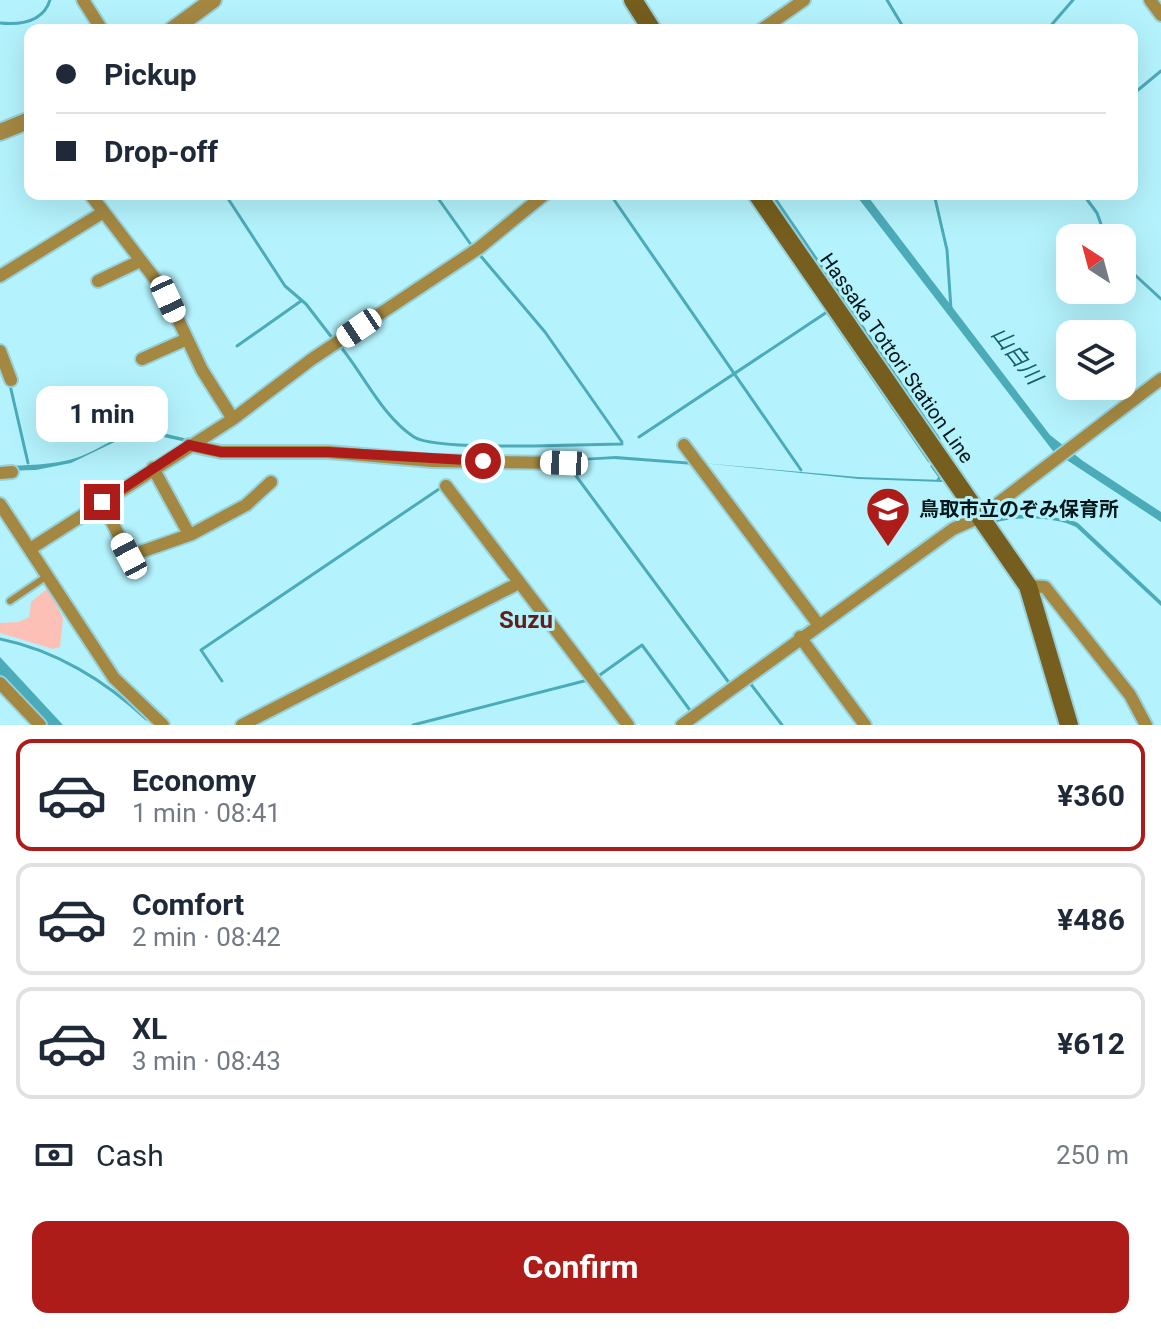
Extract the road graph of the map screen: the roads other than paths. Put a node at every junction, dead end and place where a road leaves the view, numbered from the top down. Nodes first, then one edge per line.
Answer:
1 (83, 0) edge
2 (213, 0) edge
3 (633, 0) edge
4 (804, 0) edge
5 (1150, 0) edge
6 (1161, 15) edge
7 (98, 24) edge
8 (180, 24) edge
9 (648, 24) edge
10 (770, 24) edge
11 (24, 122) edge
12 (0, 132) edge
13 (95, 200) edge
14 (538, 200) edge
15 (761, 200) edge
16 (102, 213) junction
17 (140, 261) junction
18 (0, 276) edge
19 (98, 281) dead end
20 (187, 339) junction
21 (0, 351) edge
22 (142, 359) dead end
23 (7, 379) edge
24 (1161, 379) edge
25 (233, 419) junction
26 (189, 445) junction
27 (684, 445) dead end
28 (564, 463) dead end
29 (153, 468) junction
30 (271, 482) dead end
31 (446, 486) dead end
32 (102, 502) junction
33 (0, 504) edge
34 (980, 517) junction
35 (189, 534) junction
36 (30, 549) junction
37 (47, 576) junction
38 (519, 583) junction
39 (1028, 586) junction
40 (10, 601) dead end
41 (818, 624) junction
42 (800, 637) junction
43 (0, 683) edge
44 (40, 725) edge
45 (163, 725) edge
46 (242, 725) edge
47 (628, 725) edge
48 (682, 725) edge
49 (865, 725) edge
50 (1069, 725) edge
51 (1146, 725) edge

1 - 7 street
2 - 8 street
3 - 9 main road
4 - 10 street
5 - 6 street
11 - 12 street
13 - 16 street
14 - 25 street
15 - 34 main road, Hassaka Tottori Station Line
16 - 17 street
16 - 18 street
17 - 19 street
17 - 20 street
20 - 22 street
20 - 25 street
21 - 23 street
24 - 34 street
25 - 26 street
26 - 28 street
26 - 29 street
27 - 41 street
29 - 32 street
29 - 35 street
30 - 35 street
31 - 38 street
32 - 35 street
32 - 36 street
33 - 36 street
34 - 39 main road, Hassaka Tottori Station Line
34 - 41 street
36 - 37 street
37 - 40 lane
37 - 45 street
38 - 46 street
38 - 47 street
39 - 50 main road, Hassaka Tottori Station Line
39 - 51 street
41 - 42 street
42 - 48 street
42 - 49 street
43 - 44 street

